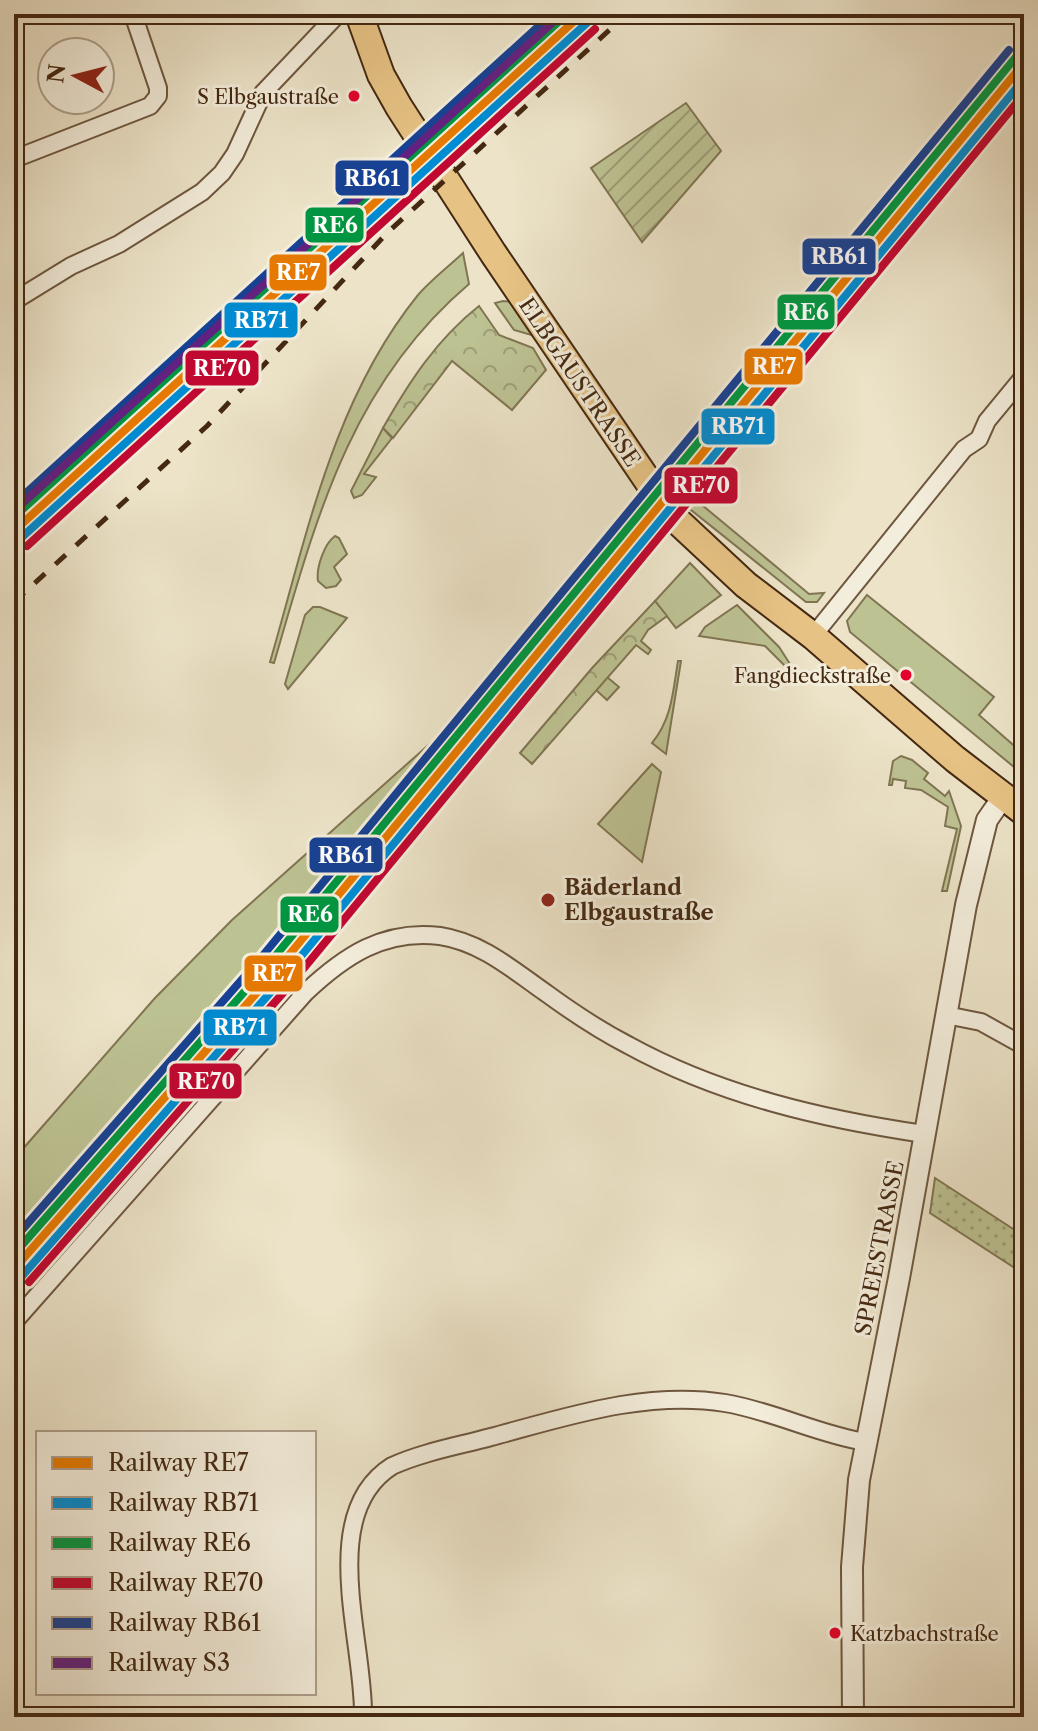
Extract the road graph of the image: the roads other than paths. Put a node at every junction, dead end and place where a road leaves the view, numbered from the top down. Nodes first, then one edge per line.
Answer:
1 (133, 14) edge
2 (338, 14) edge
3 (359, 14) edge
4 (14, 159) edge
5 (14, 301) edge
6 (1024, 376) edge
7 (813, 636) junction
8 (1003, 797) junction
9 (1024, 812) edge
10 (946, 1015) junction
11 (1024, 1046) edge
12 (924, 1134) junction
13 (14, 1322) edge
14 (865, 1442) junction
15 (363, 1717) edge
16 (853, 1717) edge

1 - 4 street
2 - 5 street
3 - 7 main road, ELBGAUSTRASSE
6 - 7 street
7 - 8 main road, ELBGAUSTRASSE
8 - 9 main road, ELBGAUSTRASSE
8 - 10 street, SPREESTRASSE
10 - 11 street
10 - 12 street, SPREESTRASSE
12 - 13 street
12 - 14 street, SPREESTRASSE
14 - 15 street
14 - 16 street, SPREESTRASSE

